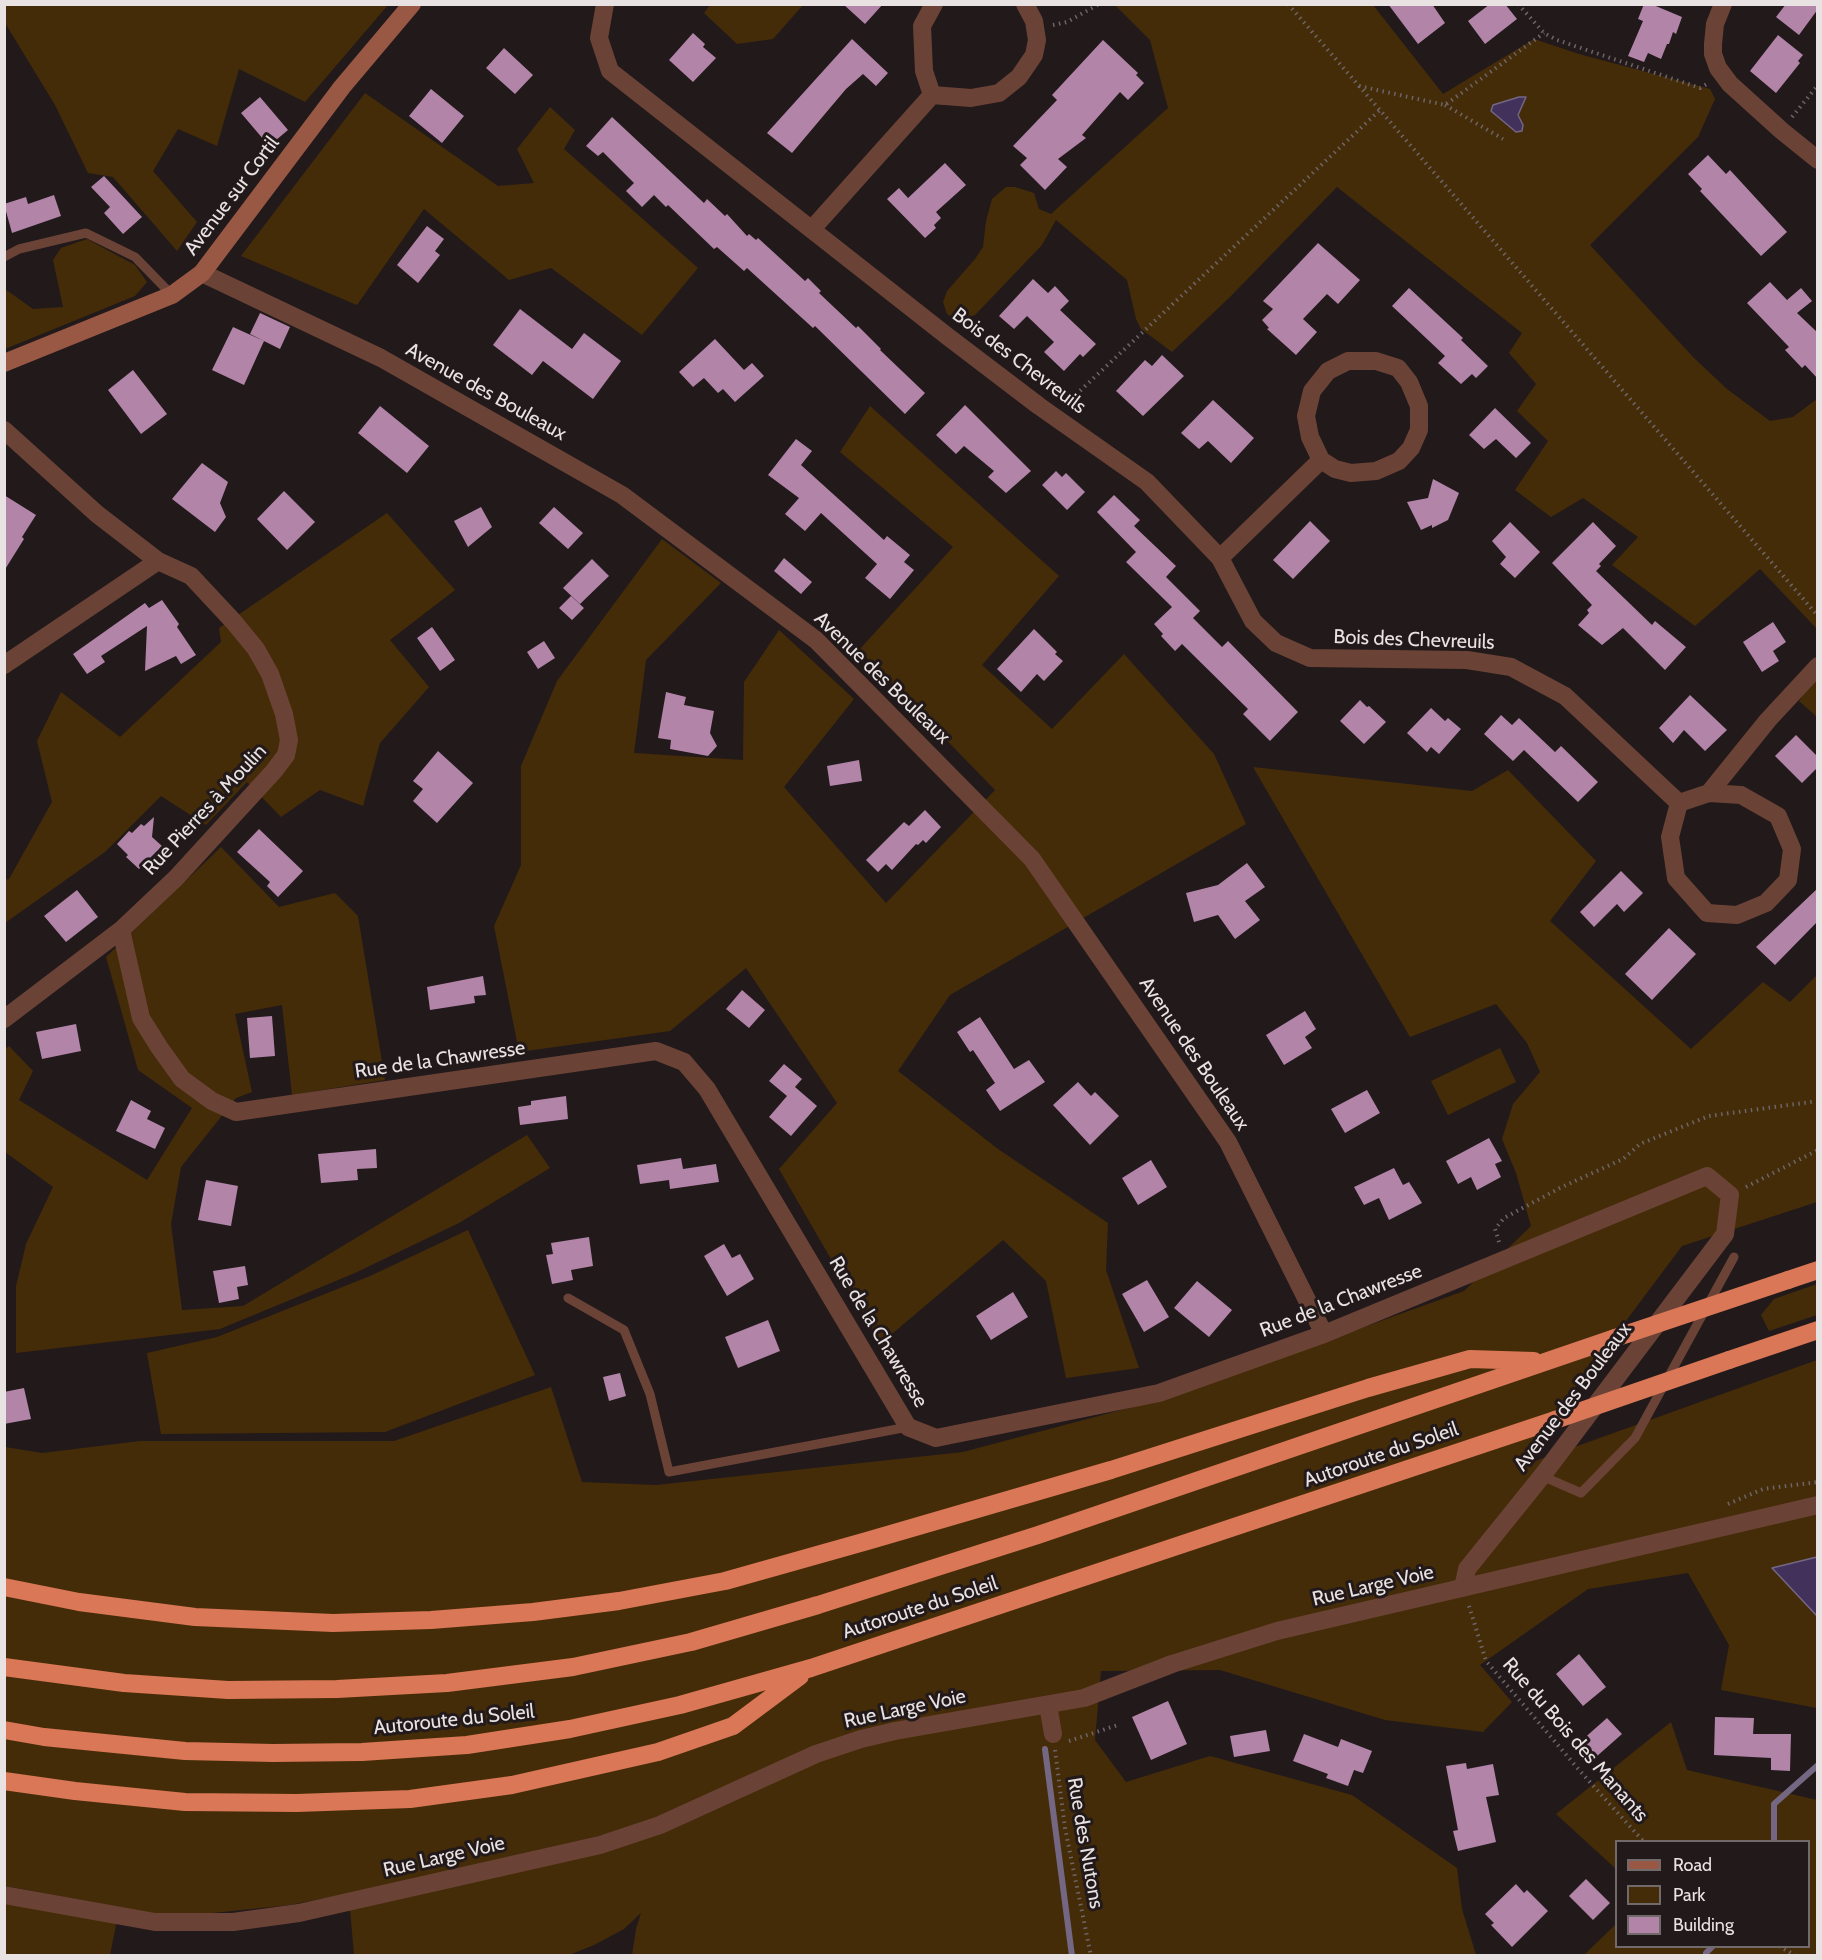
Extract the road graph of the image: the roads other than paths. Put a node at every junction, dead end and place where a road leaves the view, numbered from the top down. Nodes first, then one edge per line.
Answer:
1 (412, 4) edge
2 (605, 4) edge
3 (934, 4) edge
4 (1025, 4) edge
5 (1723, 4) edge
6 (932, 95) junction
7 (1818, 160) edge
8 (812, 229) junction
9 (4, 257) edge
10 (202, 273) junction
11 (172, 295) junction
12 (4, 363) edge
13 (4, 430) edge
14 (1321, 460) junction
15 (1220, 558) junction
16 (158, 561) junction
17 (4, 665) edge
18 (1818, 666) edge
19 (1709, 792) junction
20 (1679, 803) junction
21 (121, 930) junction
22 (4, 1019) edge
23 (1730, 1196) joint
24 (1734, 1257) dead end
25 (1818, 1270) edge
26 (568, 1298) dead end
27 (1818, 1330) edge
28 (1324, 1334) junction
29 (1548, 1361) junction
30 (908, 1427) junction
31 (1542, 1476) junction
32 (1818, 1505) edge
33 (4, 1587) edge
34 (1463, 1588) junction
35 (4, 1667) edge
36 (812, 1668) junction
37 (1048, 1705) junction
38 (4, 1730) edge
39 (1054, 1740) road end
40 (4, 1781) edge
41 (4, 1894) edge

1 - 10 main road, Avenue sur Cortil
2 - 8 street, Bois des Chevreuils
3 - 6 street
4 - 6 street
5 - 7 street
6 - 8 street
8 - 15 street, Bois des Chevreuils
9 - 11 lane
10 - 11 main road, Avenue sur Cortil
10 - 28 street, Avenue des Bouleaux
11 - 12 main road, Avenue sur Cortil
13 - 16 street, Rue Pierres à Moulin
14 - 14 street
14 - 15 street
15 - 20 street, Bois des Chevreuils
16 - 17 street
16 - 21 street, Rue Pierres à Moulin
18 - 19 street
19 - 20 street
19 - 20 street
21 - 22 street, Rue Pierres à Moulin
21 - 30 street, Rue de la Chawresse
23 - 28 street, Rue de la Chawresse
23 - 31 street, Avenue des Bouleaux
24 - 31 lane
25 - 29 highway, Autoroute du Soleil, bridge
26 - 30 lane
27 - 36 highway, Autoroute du Soleil, bridge
28 - 30 street, Rue de la Chawresse
29 - 33 highway
29 - 35 highway, Autoroute du Soleil
31 - 34 street, Avenue des Bouleaux
32 - 34 street, Rue Large Voie
34 - 37 street, Rue Large Voie
36 - 38 highway, Autoroute du Soleil
36 - 40 highway
37 - 39 street
37 - 41 street, Rue Large Voie

